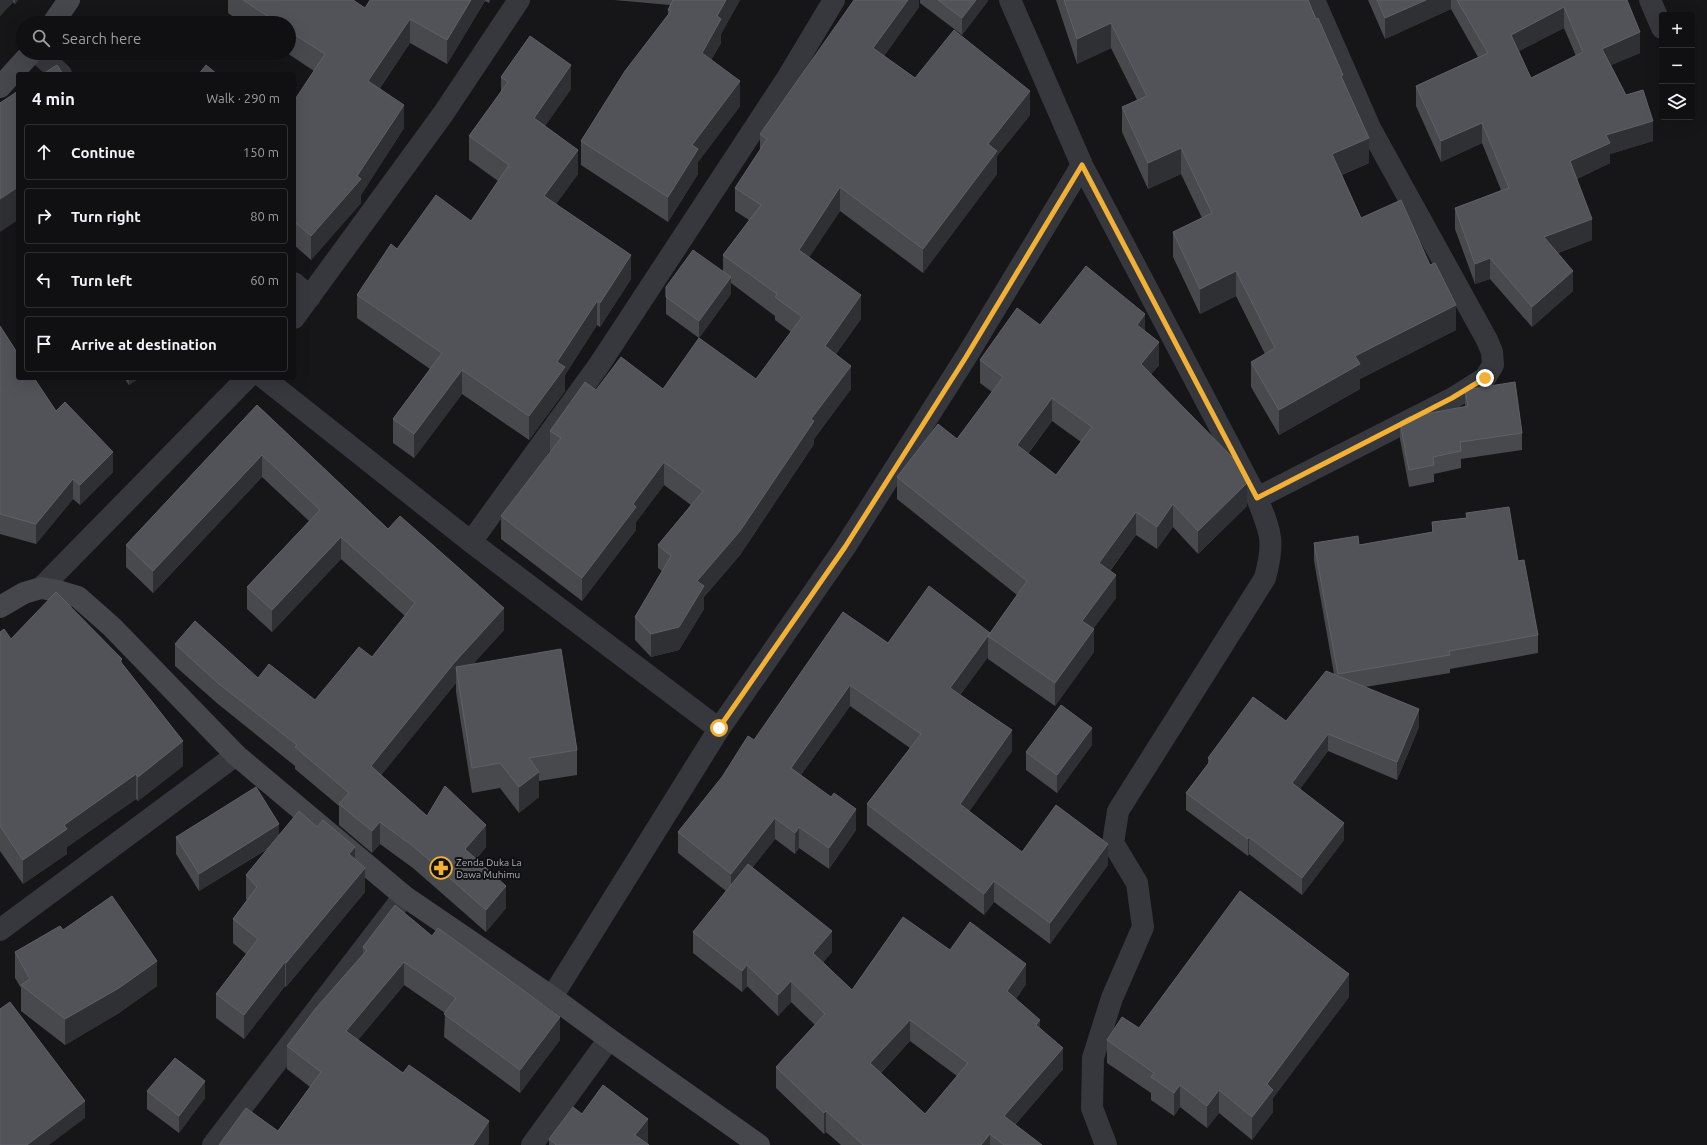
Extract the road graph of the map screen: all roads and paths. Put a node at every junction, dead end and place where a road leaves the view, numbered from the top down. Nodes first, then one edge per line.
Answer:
1 (69, 0) edge
2 (519, 0) edge
3 (834, 0) edge
4 (1010, 0) edge
5 (1314, 0) edge
6 (1650, 0) edge
7 (58, 16) edge
8 (1659, 21) edge
9 (25, 60) edge
10 (46, 60) edge
11 (59, 72) edge
12 (0, 87) edge
13 (1082, 165) junction
14 (302, 290) edge
15 (296, 311) edge
16 (245, 380) edge
17 (267, 380) edge
18 (1257, 498) junction
19 (470, 542) junction
20 (41, 588) junction
21 (0, 607) edge
22 (719, 728) junction
23 (236, 755) junction
24 (404, 896) junction
25 (0, 930) edge
26 (552, 997) junction
27 (609, 1040) junction
28 (213, 1145) edge
29 (532, 1145) edge
30 (759, 1145) edge
31 (1106, 1145) edge

1 - 7 street
2 - 14 street
3 - 19 street
4 - 13 street
5 - 18 street
6 - 8 street
9 - 12 street
10 - 11 street
13 - 18 street
13 - 22 street
14 - 15 street
16 - 20 street
17 - 19 street
18 - 31 street
19 - 22 street
20 - 21 street
20 - 23 street
22 - 26 street
23 - 24 street
23 - 25 street
24 - 26 street
24 - 28 street
26 - 27 street
27 - 29 street
27 - 30 street

